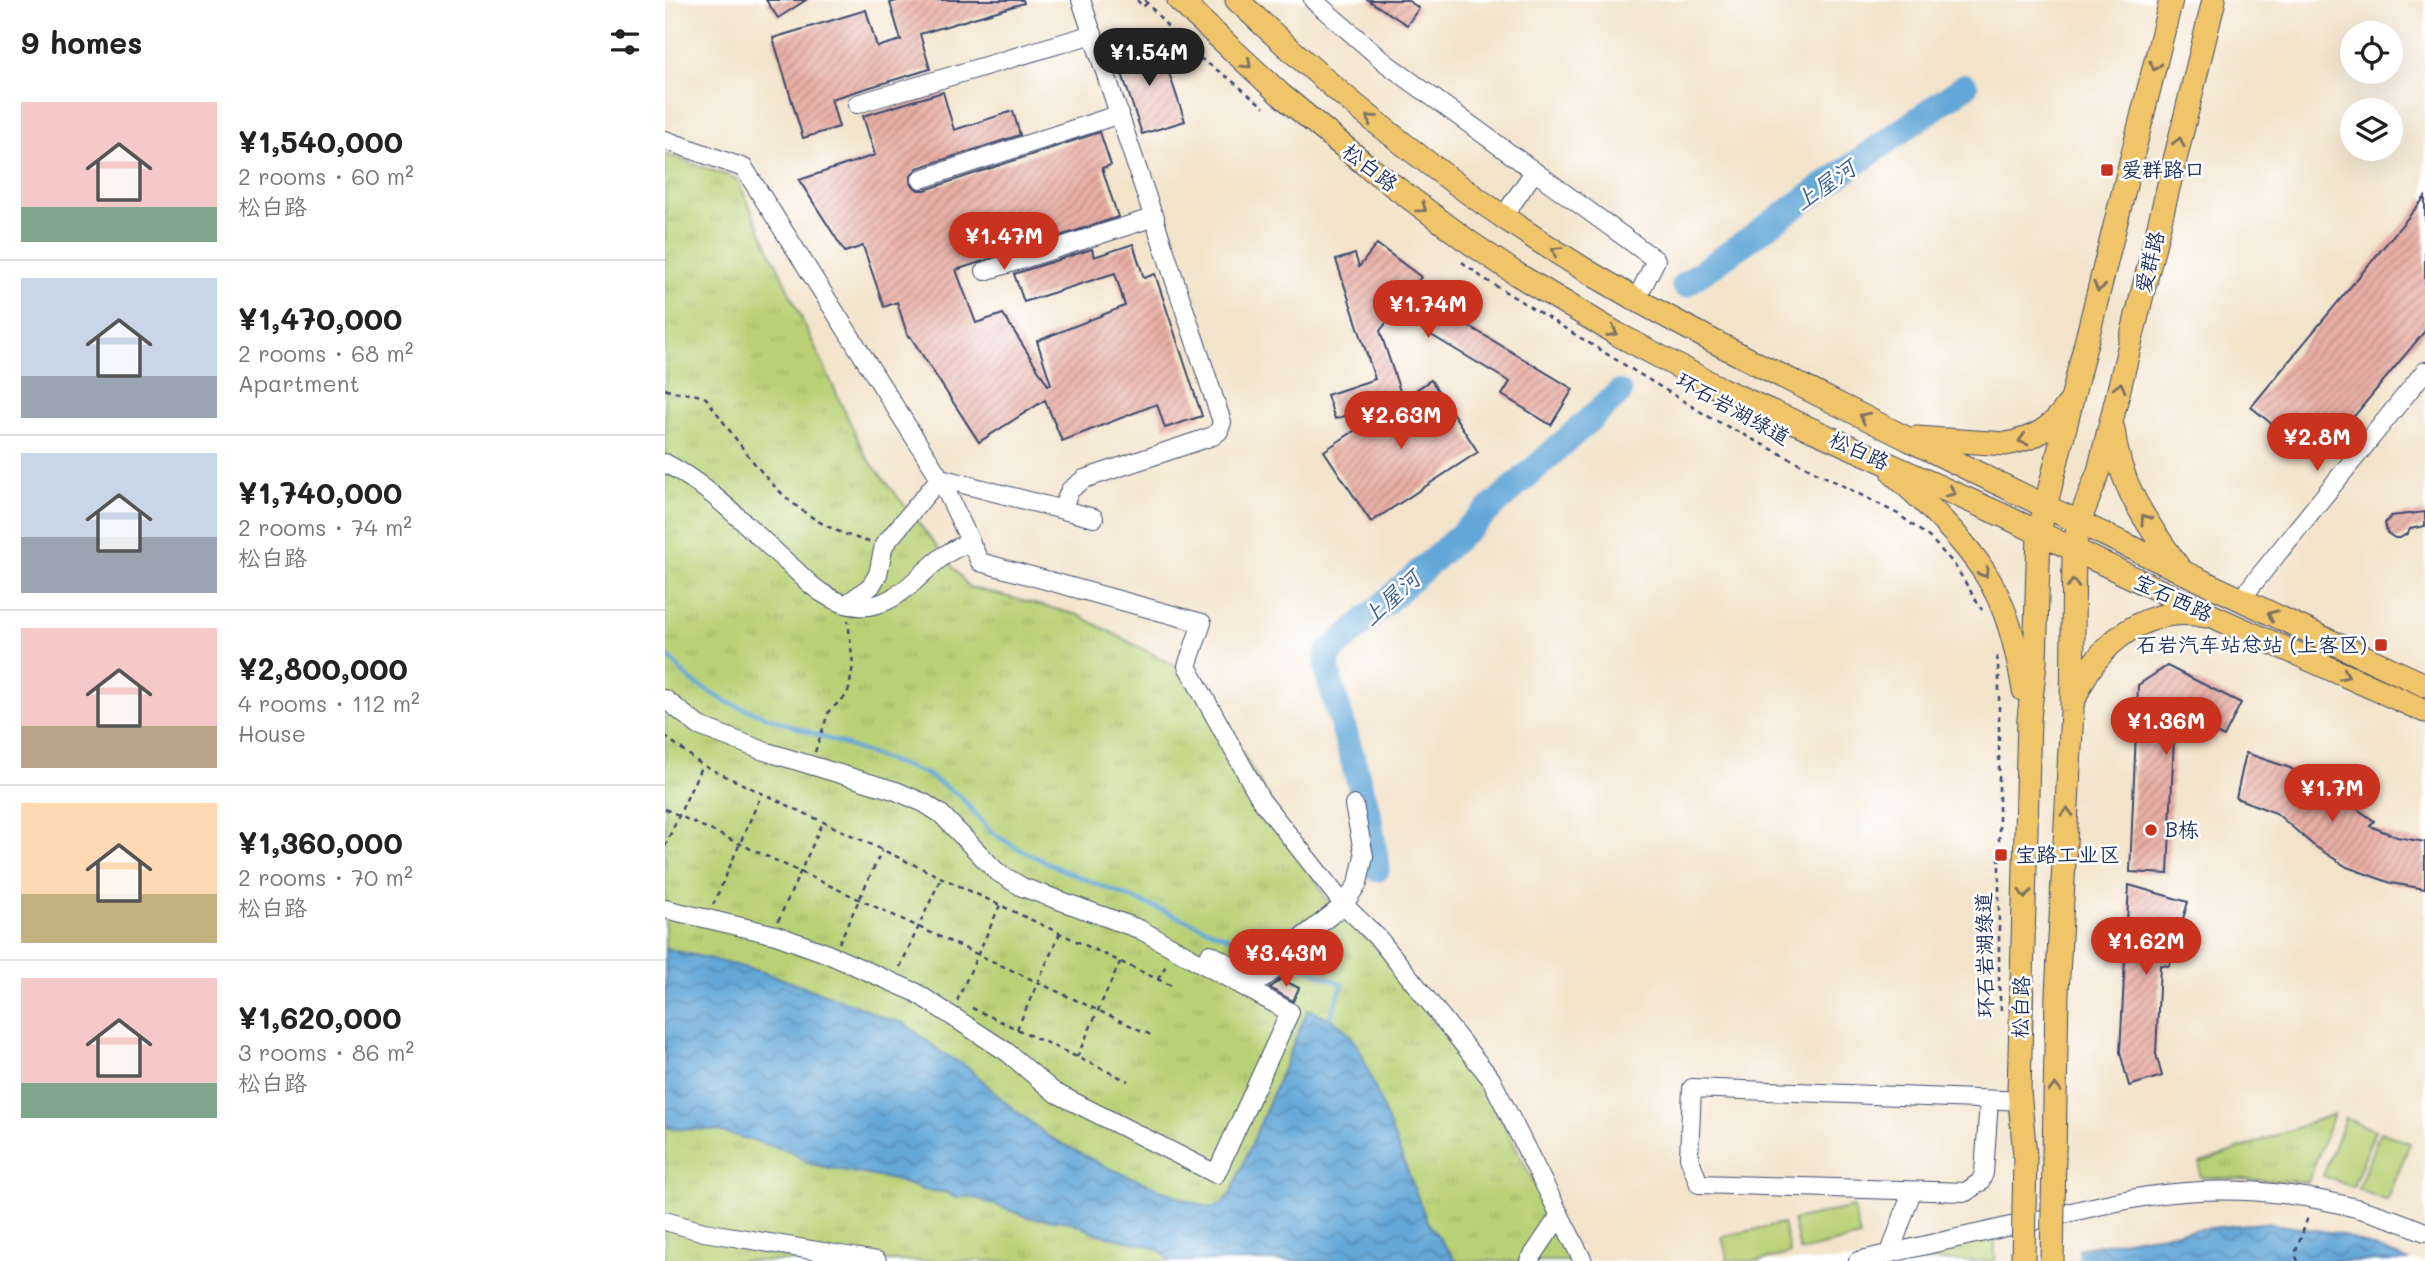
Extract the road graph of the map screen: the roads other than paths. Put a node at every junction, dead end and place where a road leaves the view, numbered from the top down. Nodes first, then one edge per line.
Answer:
1 (1081, 0) edge
2 (1179, 0) edge
3 (1237, 0) edge
4 (1313, 0) edge
5 (2171, 0) edge
6 (2214, 0) edge
7 (1093, 34) junction
8 (857, 104) dead end
9 (1120, 114) junction
10 (665, 140) edge
11 (1534, 172) junction
12 (921, 179) dead end
13 (1155, 217) junction
14 (1503, 217) junction
15 (985, 271) dead end
16 (1636, 300) junction
17 (2425, 371) edge
18 (2072, 397) junction
19 (2112, 418) junction
20 (1906, 438) junction
21 (1869, 455) junction
22 (665, 463) edge
23 (940, 478) junction
24 (2045, 507) junction
25 (1062, 509) junction
26 (1094, 518) dead end
27 (2079, 523) junction
28 (2039, 532) junction
29 (971, 543) junction
30 (2074, 551) junction
31 (2184, 575) junction
32 (2240, 600) junction
33 (846, 604) junction
34 (2219, 619) junction
35 (2425, 685) edge
36 (665, 699) edge
37 (2425, 710) edge
38 (2072, 711) junction
39 (2029, 719) junction
40 (1354, 805) dead end
41 (1344, 905) junction
42 (665, 909) edge
43 (1205, 965) junction
44 (1989, 1100) junction
45 (2020, 1101) junction
46 (1912, 1191) junction
47 (1560, 1214) junction
48 (665, 1221) edge
49 (2425, 1232) edge
50 (1890, 1253) junction
51 (877, 1261) edge
52 (1529, 1261) edge
53 (1583, 1261) edge
54 (1858, 1261) edge
55 (2023, 1261) edge
56 (2052, 1261) edge

1 - 7 street
2 -> 21 main road, 松白路
14 -> 3 main road, 松白路
4 - 11 street
5 -> 18 main road, 爱群路
19 -> 6 main road, 爱群路
7 - 8 street
7 - 9 street
9 - 12 street
9 - 13 street
10 - 23 street
11 - 14 street
11 - 16 street
13 - 15 street
13 - 25 street
16 -> 14 main road, 松白路
20 -> 16 main road, 松白路
17 - 32 street
18 -> 20 main road
18 - 24 main road, 爱群路
19 - 27 main road, 爱群路
31 -> 19 main road
20 - 24 main road, 松白路
21 -> 28 main road, 松白路
21 -> 39 main road
22 - 33 street
23 - 25 street
23 - 29 street
23 - 33 street
24 - 27 main road, 松白路
24 - 28 main road, 爱群路
25 - 26 street
27 - 30 main road, 松白路
27 - 31 main road, 宝石西路
28 - 30 main road, 宝石西路
28 - 39 main road, 松白路
29 - 33 street
29 - 41 street
30 - 34 main road, 宝石西路
38 -> 30 main road, 松白路
31 - 32 main road, 宝石西路
35 -> 32 main road, 宝石西路
34 -> 37 main road, 宝石西路
34 - 38 main road
36 - 43 street
56 -> 38 main road, 松白路, bridge
39 -> 45 main road, 松白路
40 - 41 street
41 - 43 street
41 - 47 street
42 - 43 street
44 - 45 street
44 - 46 street
44 - 46 street
45 - 55 main road, 松白路, bridge
46 - 50 street
47 - 52 street
47 - 53 street
48 - 51 street
49 - 50 street
50 - 54 street

